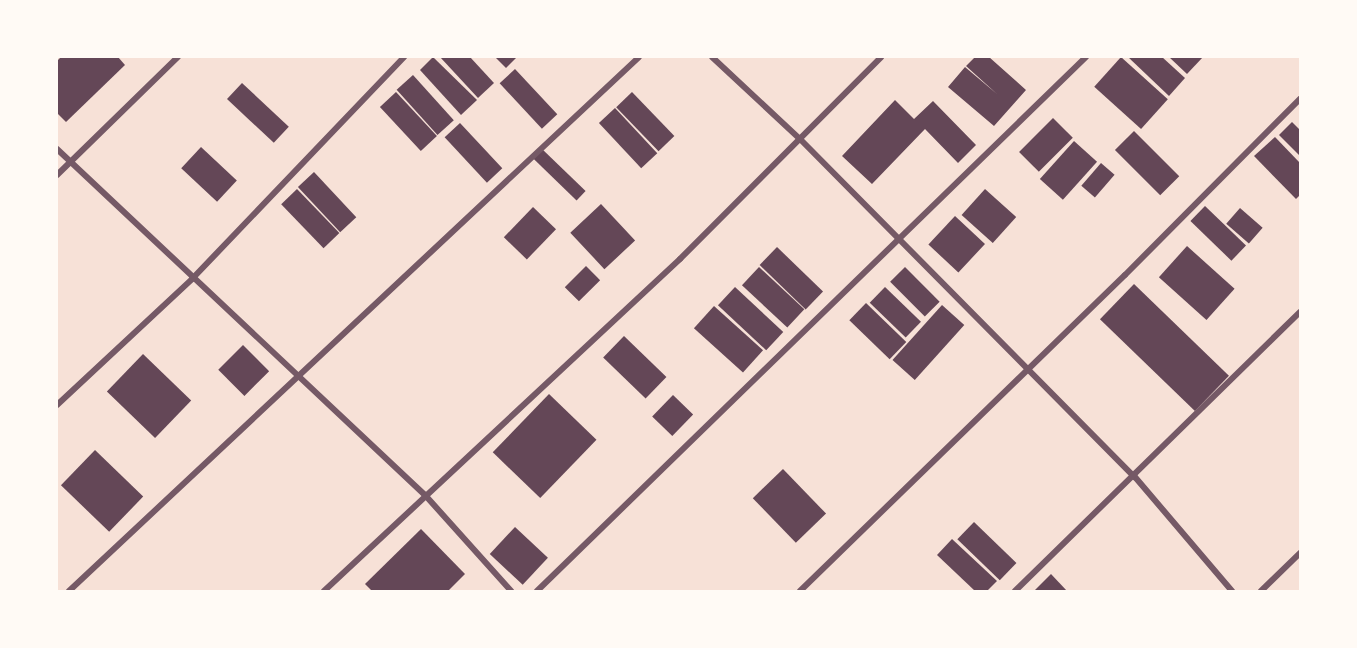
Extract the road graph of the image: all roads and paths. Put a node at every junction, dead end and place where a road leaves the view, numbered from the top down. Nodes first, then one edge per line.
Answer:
1 (178, 57) edge
2 (404, 57) edge
3 (639, 57) edge
4 (712, 57) edge
5 (881, 57) edge
6 (1086, 57) edge
7 (1300, 99) edge
8 (800, 139) junction
9 (57, 149) edge
10 (71, 162) junction
11 (57, 175) edge
12 (898, 240) junction
13 (192, 279) junction
14 (1300, 312) edge
15 (1028, 370) junction
16 (298, 377) junction
17 (57, 405) edge
18 (1135, 477) junction
19 (425, 495) junction
20 (1300, 553) edge
21 (69, 591) edge
22 (324, 591) edge
23 (511, 591) edge
24 (537, 591) edge
25 (800, 591) edge
26 (1015, 591) edge
27 (1232, 591) edge
28 (1261, 591) edge

1 - 10 street
2 - 13 street
3 - 16 street
4 - 8 street
5 - 8 street
6 - 12 street
7 - 15 street
8 - 12 street
8 - 19 street
9 - 10 street
10 - 11 street
10 - 13 street
12 - 15 street
12 - 24 street
13 - 16 street
13 - 17 street
14 - 18 street
15 - 18 street
15 - 25 street
16 - 19 street
16 - 21 street
18 - 26 street
18 - 27 street
19 - 22 street
19 - 23 street
20 - 28 street

